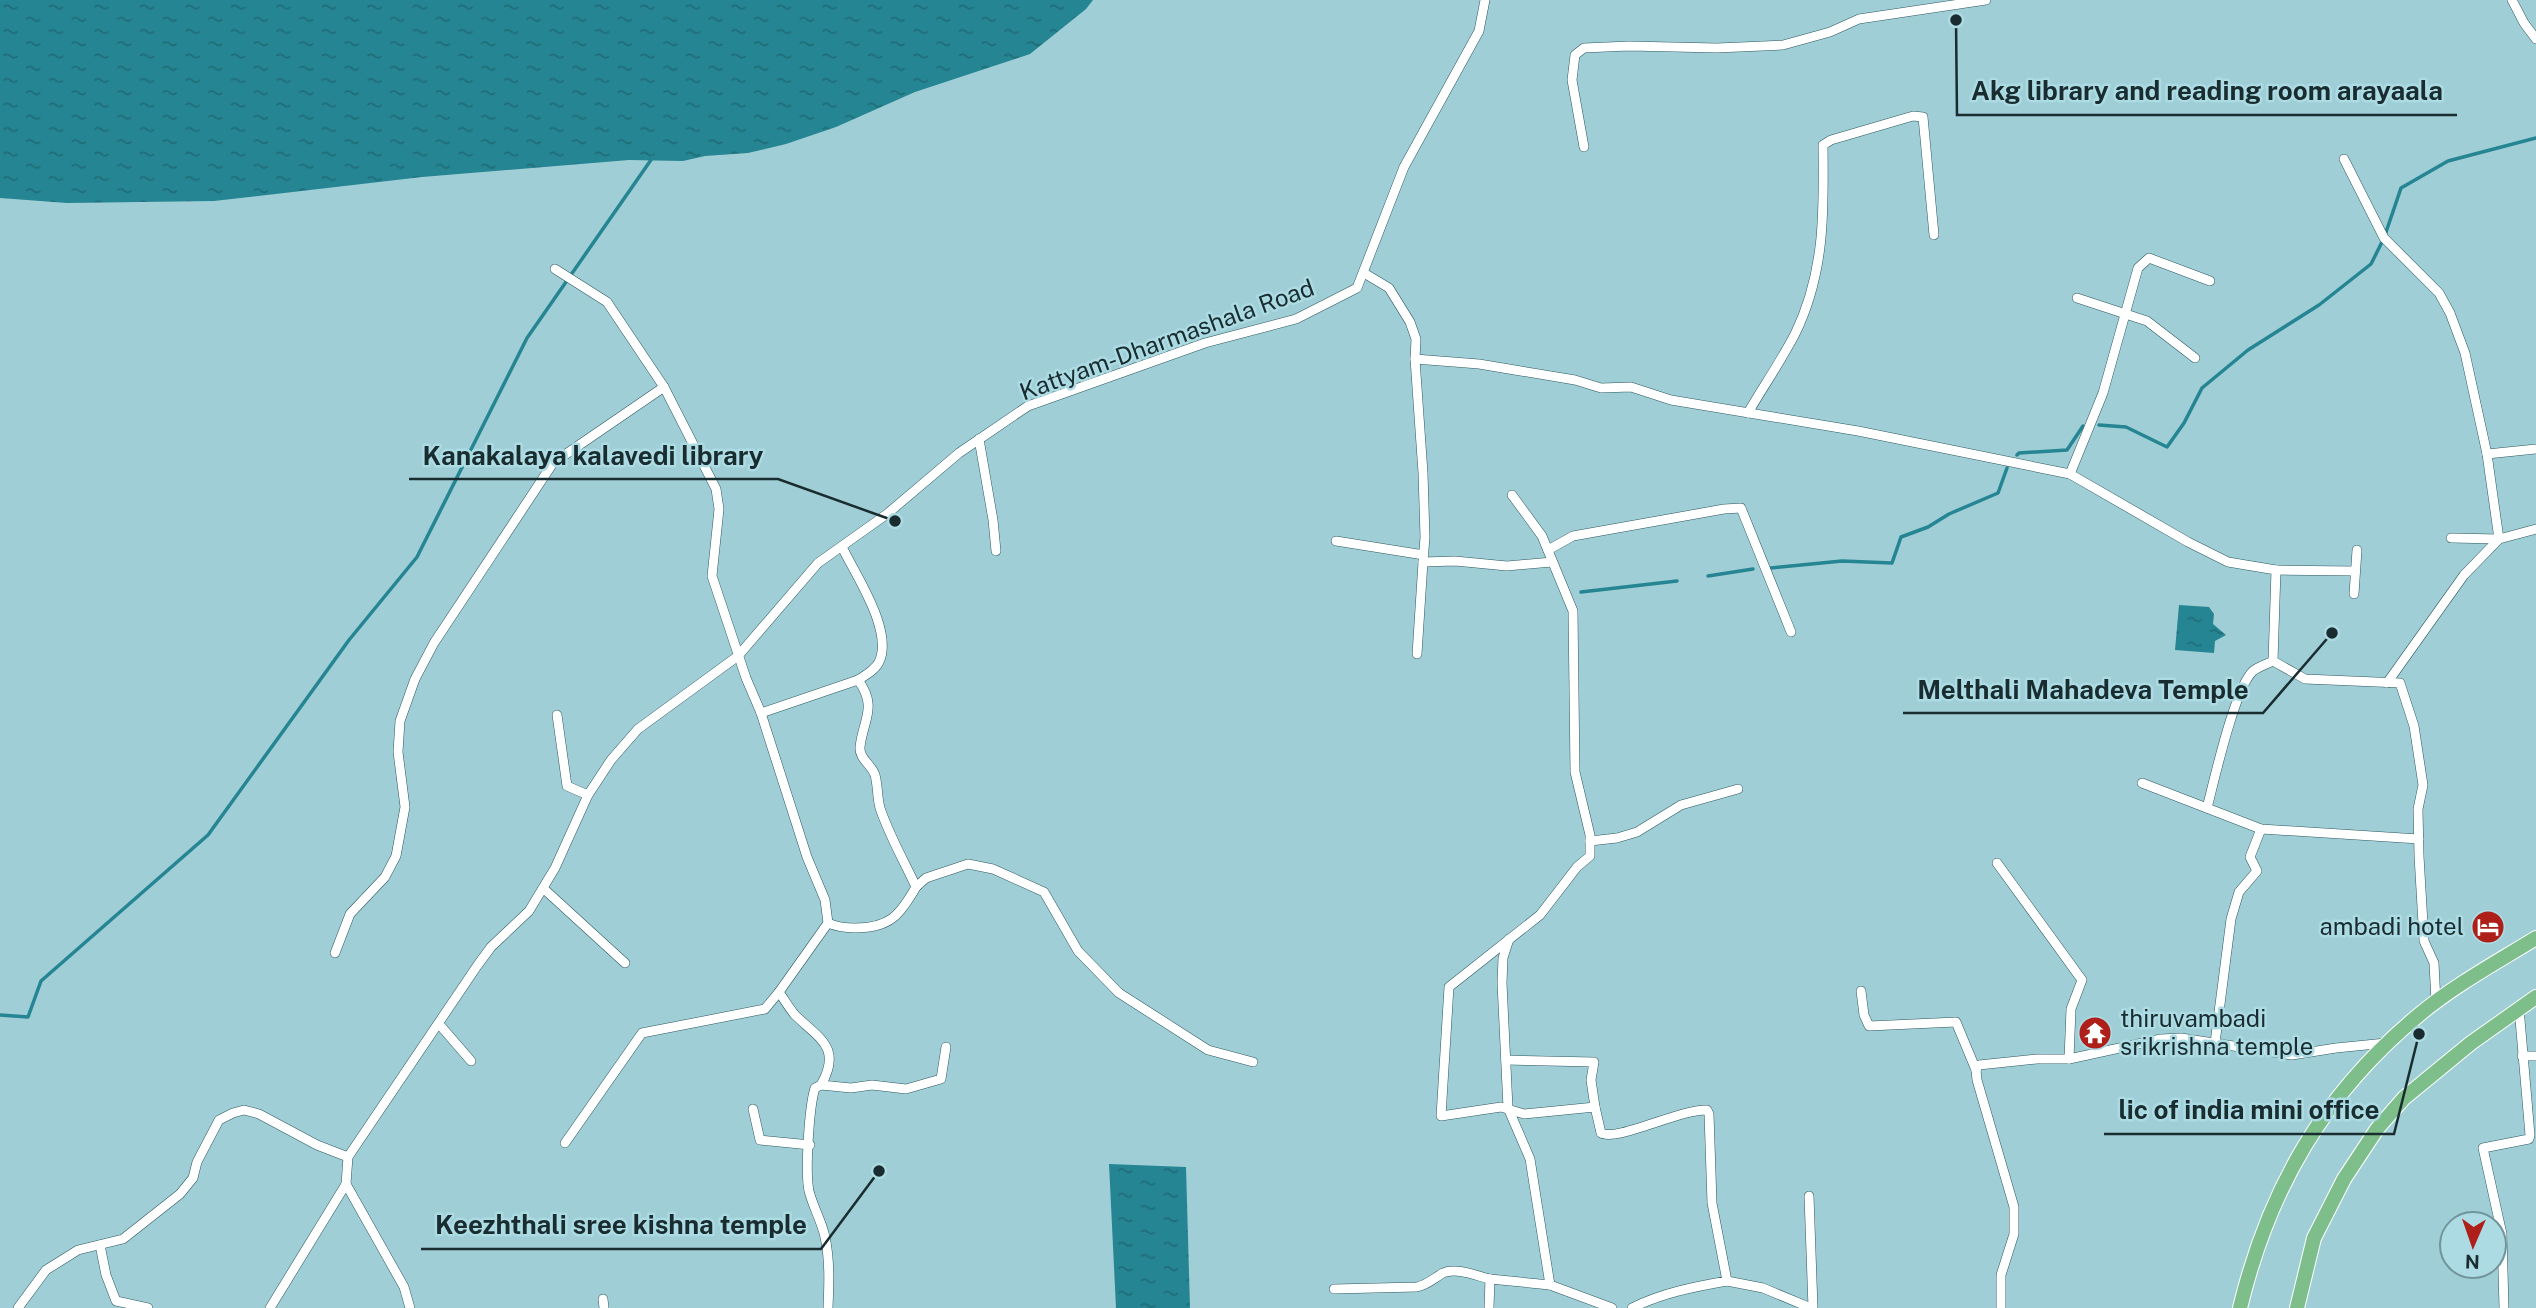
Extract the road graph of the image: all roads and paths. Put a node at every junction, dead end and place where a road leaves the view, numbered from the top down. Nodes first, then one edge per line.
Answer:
1 (1485, 0) edge
2 (1986, 0) edge
3 (2512, 0) edge
4 (2536, 39) edge
5 (1584, 147) dead end
6 (2344, 159) dead end
7 (1934, 235) dead end
8 (559, 272) dead end
9 (1364, 274) junction
10 (2210, 281) dead end
11 (2077, 298) dead end
12 (2125, 314) junction
13 (2195, 358) dead end
14 (1415, 359) junction
15 (664, 387) junction
16 (1748, 413) junction
17 (979, 439) junction
18 (2536, 449) edge
19 (2487, 454) junction
20 (2070, 474) junction
21 (1512, 495) dead end
22 (2536, 529) edge
23 (2451, 538) dead end
24 (2499, 539) junction
25 (1336, 541) dead end
26 (842, 547) junction
27 (1548, 550) junction
28 (2357, 550) dead end
29 (996, 551) dead end
30 (1423, 558) junction
31 (1552, 562) junction
32 (2276, 570) junction
33 (2355, 571) junction
34 (2354, 594) dead end
35 (1791, 632) dead end
36 (1417, 654) dead end
37 (738, 656) junction
38 (2273, 661) junction
39 (858, 680) junction
40 (2387, 682) junction
41 (761, 713) junction
42 (557, 715) dead end
43 (2142, 783) dead end
44 (1738, 789) dead end
45 (588, 795) junction
46 (2207, 808) junction
47 (2261, 829) junction
48 (2419, 839) junction
49 (1590, 841) junction
50 (1997, 863) dead end
51 (916, 887) junction
52 (544, 889) junction
53 (828, 923) junction
54 (1509, 938) junction
55 (2536, 938) edge
56 (335, 953) dead end
57 (625, 963) dead end
58 (1861, 991) dead end
59 (779, 992) junction
60 (2536, 997) edge
61 (2436, 1003) junction
62 (2519, 1009) junction
63 (439, 1024) junction
64 (2215, 1043) junction
65 (2387, 1043) junction
66 (946, 1047) dead end
67 (2522, 1056) junction
68 (2536, 1056) edge
69 (1506, 1059) junction
70 (2069, 1059) junction
71 (471, 1061) dead end
72 (1253, 1062) dead end
73 (1976, 1070) junction
74 (821, 1085) junction
75 (1595, 1107) junction
76 (1508, 1108) junction
77 (752, 1109) dead end
78 (565, 1143) dead end
79 (810, 1145) junction
80 (348, 1157) junction
81 (346, 1184) junction
82 (1809, 1196) dead end
83 (100, 1245) junction
84 (1490, 1279) junction
85 (1727, 1281) junction
86 (1550, 1285) junction
87 (1334, 1289) dead end
88 (18, 1308) edge
89 (148, 1308) edge
90 (270, 1308) edge
91 (410, 1308) edge
92 (828, 1308) edge
93 (1489, 1308) edge
94 (1612, 1308) edge
95 (1632, 1308) edge
96 (1812, 1308) edge
97 (2001, 1308) edge
98 (2240, 1308) edge
99 (2297, 1308) edge
100 (2504, 1308) edge

1 - 9 street, Kattyam-Dharmashala Road
2 - 5 street
3 - 4 street
6 - 19 street
7 - 16 street
8 - 15 street
9 - 14 street
9 - 17 street, Kattyam-Dharmashala Road
10 - 12 street
11 - 12 street
12 - 13 street
12 - 20 street
14 - 16 street
14 - 30 street
15 - 37 street
15 - 56 street
16 - 20 street
17 - 26 street, Kattyam-Dharmashala Road
17 - 29 street
18 - 19 street
19 - 24 street
20 - 32 street
21 - 27 street
22 - 24 street
23 - 24 street
24 - 40 street
25 - 30 street
26 - 37 street, Kattyam-Dharmashala Road
26 - 39 street
27 - 31 street
27 - 35 street
28 - 33 street
30 - 31 street
30 - 36 street
31 - 49 street
32 - 33 street
32 - 38 street
33 - 34 street
37 - 41 street
37 - 45 street, Kattyam-Dharmashala Road
38 - 40 street
38 - 46 street
39 - 41 street
39 - 51 street
40 - 48 street
41 - 53 street
42 - 45 street
43 - 46 street
44 - 49 street
45 - 52 street, Kattyam-Dharmashala Road
46 - 47 street
47 - 48 street
47 - 64 street
48 - 61 street
49 - 54 street
50 - 70 street
51 - 53 street
51 - 72 street
52 - 57 street
52 - 63 street, Kattyam-Dharmashala Road
53 - 59 street
54 - 69 street
54 - 76 street
55 - 61 highway
58 - 73 street
59 - 74 street
59 - 78 street
60 - 62 highway
61 - 65 highway
62 - 67 street
62 - 99 highway
63 - 71 street
63 - 80 street, Kattyam-Dharmashala Road
64 - 65 street
64 - 70 street
65 - 98 highway
66 - 74 street
67 - 68 street
67 - 100 street
69 - 75 street
69 - 76 street
70 - 73 street
73 - 97 street
74 - 79 street
75 - 76 street
75 - 85 street
76 - 86 street
77 - 79 street
79 - 92 street
80 - 81 street
80 - 83 street
81 - 90 street
81 - 91 street
82 - 96 street
83 - 88 street
83 - 89 street
84 - 86 street
84 - 87 street
84 - 93 street
85 - 95 street
85 - 96 street
86 - 94 street

